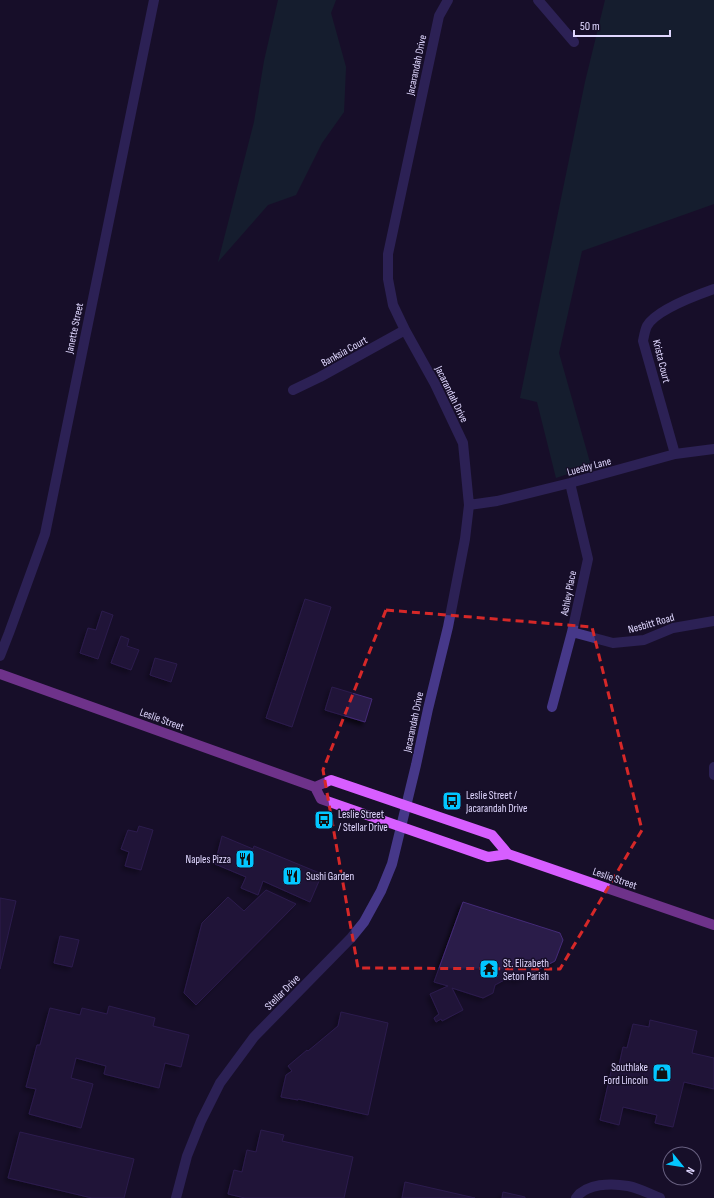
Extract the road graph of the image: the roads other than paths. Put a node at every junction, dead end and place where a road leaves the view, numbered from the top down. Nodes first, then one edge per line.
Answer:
1 (154, 0) edge
2 (448, 0) edge
3 (538, 0) edge
4 (574, 42) dead end
5 (714, 289) edge
6 (405, 330) junction
7 (293, 390) dead end
8 (714, 449) edge
9 (675, 454) junction
10 (570, 483) junction
11 (470, 505) junction
12 (714, 621) edge
13 (572, 632) junction
14 (0, 656) edge
15 (0, 674) edge
16 (552, 707) dead end
17 (714, 767) edge
18 (714, 775) edge
19 (315, 787) junction
20 (406, 805) junction
21 (401, 827) junction
22 (508, 854) junction
23 (714, 925) edge
24 (176, 1198) edge
25 (576, 1198) edge
26 (660, 1198) edge

1 - 14 street, Janette Street
2 - 6 street, Jacarandah Drive
3 - 4 street
5 - 9 street, Krista Court
6 - 7 street, Banksia Court
6 - 11 street, Jacarandah Drive
8 - 9 street, Luesby Lane
9 - 10 street, Luesby Lane
10 - 11 street, Luesby Lane
10 - 13 street, Ashley Place
11 - 20 street, Jacarandah Drive
12 - 13 street, Nesbitt Road
13 - 16 street, Ashley Place
15 - 19 main road, Leslie Street
17 - 18 street
19 - 20 main road
19 - 21 main road, Leslie Street
20 - 21 street, Stellar Drive
20 - 22 main road
21 - 22 main road, Leslie Street
21 - 24 street, Stellar Drive
22 - 23 main road, Leslie Street
25 - 26 street

